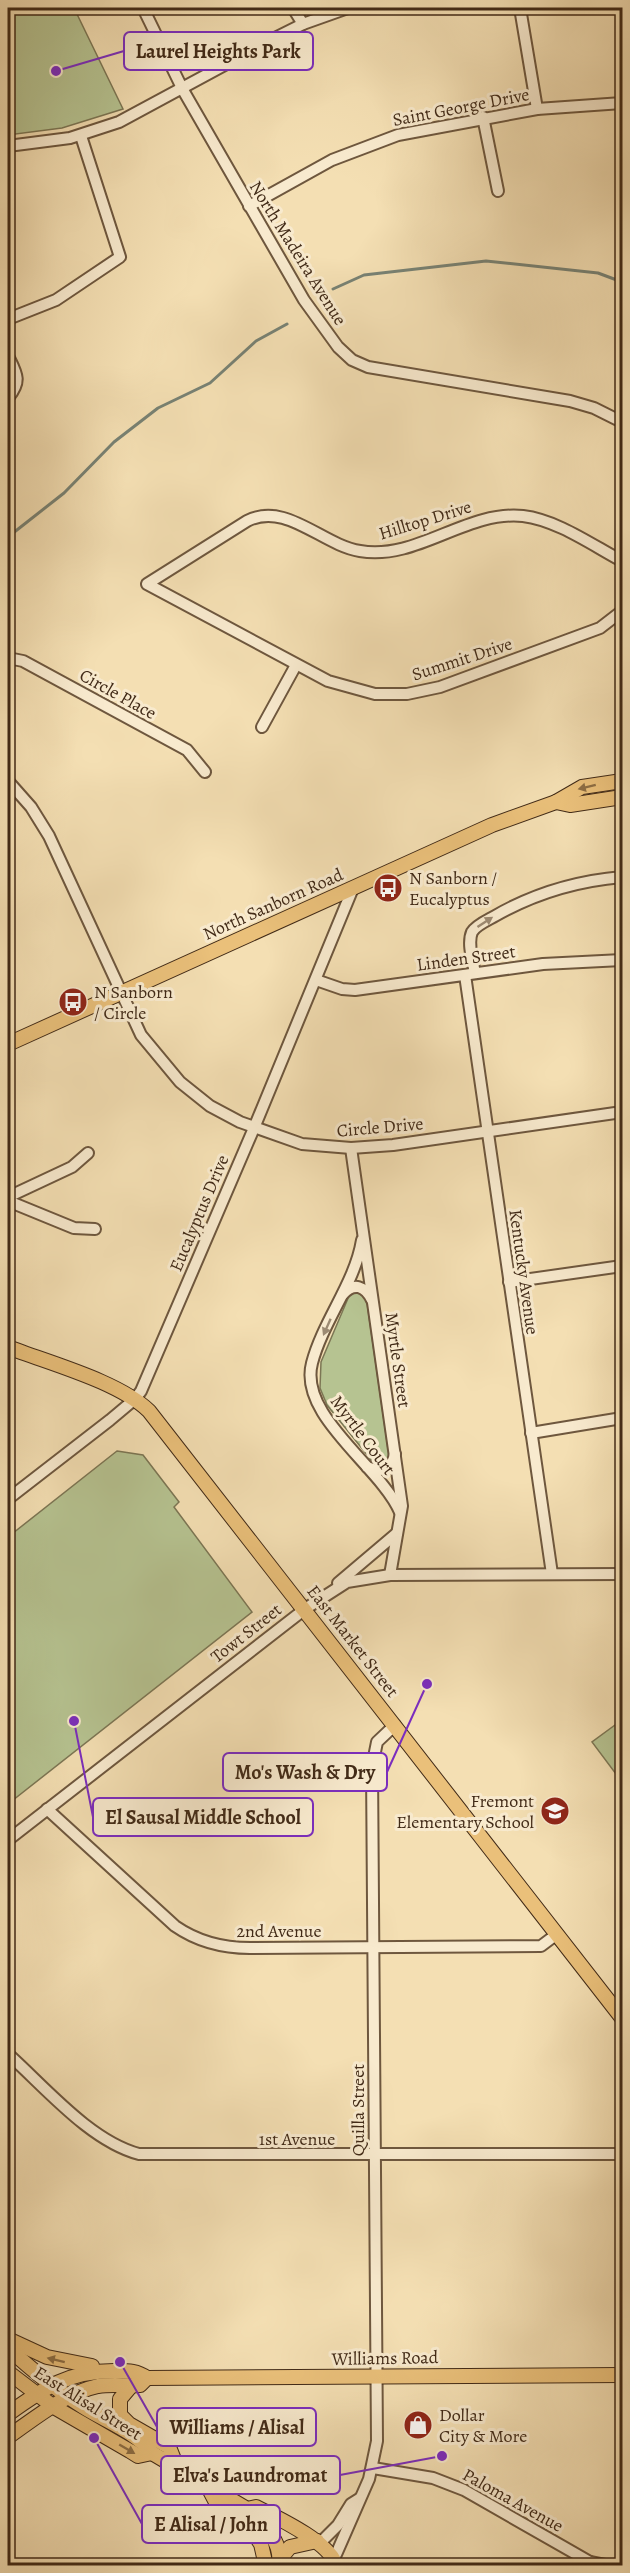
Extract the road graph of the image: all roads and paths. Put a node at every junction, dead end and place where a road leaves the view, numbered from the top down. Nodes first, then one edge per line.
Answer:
1 (143, 8) edge
2 (293, 8) edge
3 (348, 8) edge
4 (520, 8) edge
5 (303, 24) junction
6 (183, 90) junction
7 (622, 103) edge
8 (537, 109) junction
9 (483, 117) junction
10 (81, 136) junction
11 (8, 146) edge
12 (498, 191) dead end
13 (249, 206) junction
14 (8, 319) edge
15 (8, 356) edge
16 (8, 398) edge
17 (622, 422) edge
18 (622, 561) edge
19 (147, 584) joint
20 (622, 611) edge
21 (8, 658) edge
22 (296, 665) junction
23 (262, 727) dead end
24 (205, 772) dead end
25 (8, 781) edge
26 (622, 781) edge
27 (622, 797) edge
28 (556, 802) junction
29 (622, 877) edge
30 (352, 888) junction
31 (622, 960) edge
32 (470, 974) junction
33 (316, 980) junction
34 (120, 994) junction
35 (8, 1044) edge
36 (622, 1112) edge
37 (254, 1128) junction
38 (487, 1130) junction
39 (351, 1148) junction
40 (88, 1153) dead end
41 (8, 1199) edge
42 (95, 1229) dead end
43 (363, 1234) junction
44 (622, 1266) edge
45 (509, 1282) junction
46 (341, 1296) junction
47 (373, 1303) junction
48 (8, 1347) edge
49 (135, 1399) junction
50 (622, 1418) edge
51 (531, 1432) junction
52 (395, 1454) junction
53 (364, 1465) junction
54 (8, 1499) edge
55 (401, 1517) junction
56 (397, 1532) junction
57 (552, 1574) junction
58 (622, 1574) edge
59 (390, 1575) junction
60 (322, 1596) junction
61 (305, 1609) junction
62 (395, 1725) junction
63 (47, 1809) junction
64 (8, 1840) edge
65 (557, 1934) junction
66 (374, 1947) junction
67 (622, 2018) edge
68 (8, 2054) edge
69 (622, 2154) edge
70 (375, 2155) junction
71 (8, 2339) edge
72 (8, 2348) edge
73 (109, 2370) junction
74 (8, 2372) edge
75 (622, 2375) edge
76 (375, 2376) junction
77 (147, 2378) junction
78 (52, 2385) junction
79 (131, 2386) junction
80 (36, 2395) junction
81 (69, 2398) junction
82 (54, 2407) junction
83 (8, 2414) edge
84 (8, 2437) edge
85 (152, 2453) junction
86 (177, 2467) junction
87 (373, 2468) junction
88 (207, 2485) junction
89 (359, 2499) junction
90 (247, 2509) junction
91 (318, 2542) junction
92 (279, 2562) edge
93 (336, 2563) edge
94 (594, 2564) edge
95 (266, 2565) edge
96 (611, 2565) edge

1 - 6 street, North Madeira Avenue
2 - 5 street
3 - 5 street
4 - 8 street
5 - 6 street
6 - 10 street
6 - 13 street, North Madeira Avenue
7 - 8 street, Saint George Drive
8 - 9 street, Saint George Drive
9 - 12 street
9 - 13 street, Saint George Drive
10 - 11 street
10 - 14 street
13 - 17 street, North Madeira Avenue
15 - 16 street
18 - 19 street, Hilltop Drive
19 - 22 street, Summit Drive
20 - 22 street, Summit Drive
21 - 24 street, Circle Place
22 - 23 street
25 - 34 street, Circle Drive
26 -> 28 main road, North Sanborn Road
27 - 28 main road, North Sanborn Road
28 - 30 main road, North Sanborn Road
32 -> 29 street, Kentucky Avenue
30 - 33 street, Eucalyptus Drive
30 - 34 main road, North Sanborn Road
31 - 32 street, Linden Street
32 - 33 street, Linden Street
32 - 38 street, Kentucky Avenue
33 - 37 street, Eucalyptus Drive
34 - 35 main road, North Sanborn Road
34 - 37 street, Circle Drive
36 - 38 street, Circle Drive
37 - 39 street, Circle Drive
37 - 49 street, Eucalyptus Drive
38 - 39 street, Circle Drive
38 - 45 street, Kentucky Avenue
39 - 43 street, Myrtle Street
40 - 41 street
41 - 42 street
43 - 46 street, Myrtle Court
43 - 47 street, Myrtle Street
44 - 45 street
45 - 51 street, Kentucky Avenue
46 - 47 street
46 -> 53 street, Myrtle Court
47 - 52 street, Myrtle Street
48 - 49 main road, East Market Street
49 - 54 street, Eucalyptus Drive
49 - 61 main road, East Market Street
50 - 51 street
51 - 57 street, Kentucky Avenue
52 - 53 street
52 - 55 street, Myrtle Street
53 - 55 street, Myrtle Court
55 - 56 street, Myrtle Street
56 - 59 street, Myrtle Street
56 - 60 street
57 - 58 street, Towt Street
57 - 59 street, Towt Street
59 - 60 street, Towt Street
60 - 61 street, Towt Street
61 - 62 main road, East Market Street
61 - 63 street, Towt Street
62 - 65 main road, East Market Street
62 - 66 street, Quilla Street
63 - 64 street, Towt Street
63 - 66 street, 2nd Avenue
65 - 66 street, 2nd Avenue
65 - 67 main road, East Market Street
66 - 70 street, Quilla Street
68 - 70 street, 1st Avenue
69 - 70 street, 1st Avenue
70 - 76 street, Quilla Street
73 -> 71 main road
72 - 78 main road, East Alisal Street
73 - 77 main road, Williams Road
73 - 78 main road, Williams Road
74 - 80 main road, East Alisal Street
75 - 76 main road, Williams Road
76 - 77 main road, Williams Road
76 - 87 street, Quilla Street
77 - 79 main road, Williams Road
78 - 80 main road, Williams Road
78 - 81 main road, East Alisal Street
79 - 81 main road, Williams Road
79 - 86 main road
80 - 82 main road, East Alisal Street
80 - 83 main road, Williams Road
81 - 82 main road, Williams Road
81 - 85 main road, East Alisal Street
82 - 84 main road, Williams Road
82 -> 85 main road, East Alisal Street
85 - 86 main road, East Alisal Street
86 - 88 main road, East Alisal Street
87 - 89 street, Quilla Street
87 - 94 street, Paloma Avenue
88 - 90 main road, East Alisal Street
88 - 95 main road
89 - 91 street, Quilla Street
89 - 93 street, Quilla Street
90 - 91 main road, East Alisal Street
90 - 92 main road, East Alisal Street
91 - 92 main road
91 - 93 main road, East Alisal Street
94 - 96 street

